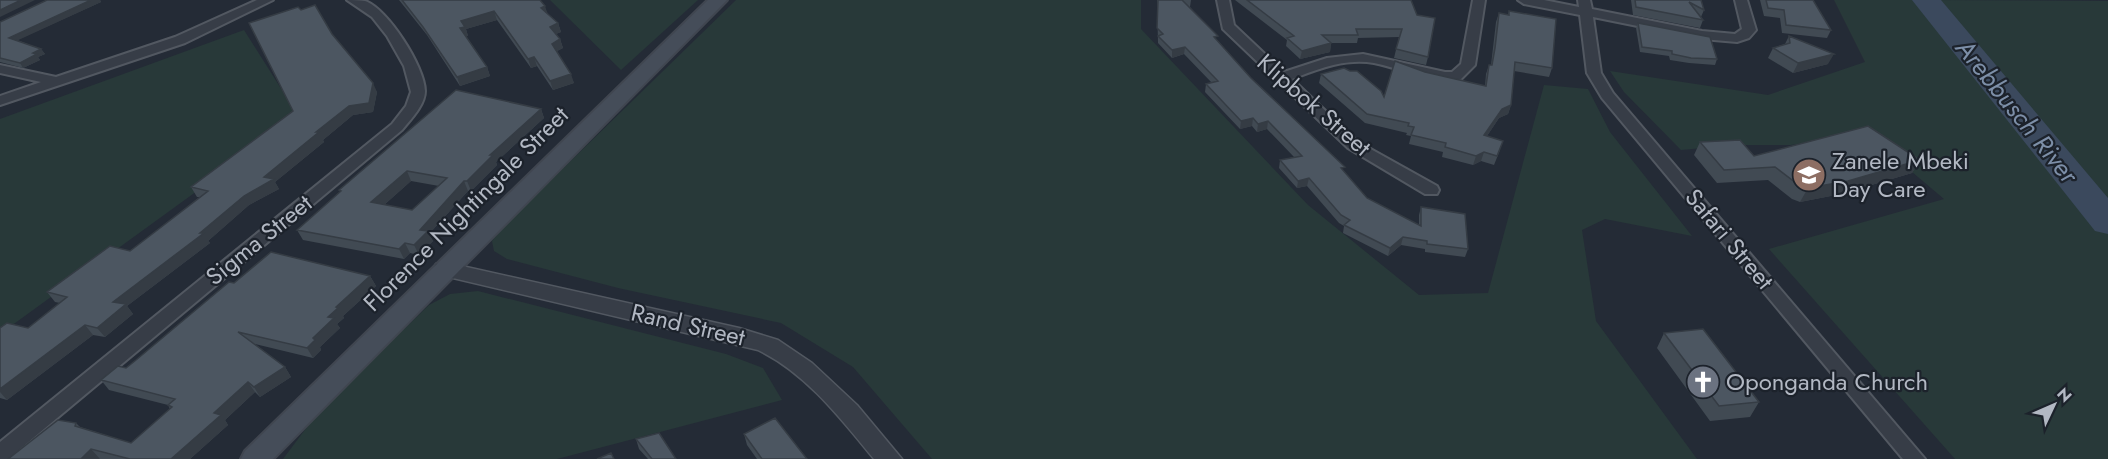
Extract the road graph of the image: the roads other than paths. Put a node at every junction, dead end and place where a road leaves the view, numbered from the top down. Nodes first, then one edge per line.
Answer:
1 (267, 0) edge
2 (353, 0) edge
3 (718, 0) edge
4 (1223, 0) edge
5 (1479, 0) edge
6 (1524, 0) edge
7 (1741, 0) edge
8 (1584, 5) edge
9 (0, 69) edge
10 (1281, 78) junction
11 (55, 82) junction
12 (0, 101) edge
13 (1431, 190) dead end
14 (444, 269) junction
15 (0, 454) edge
16 (255, 459) edge
17 (889, 459) edge
18 (1915, 459) edge

1 - 11 street
2 - 15 street, Sigma Street
3 - 14 main road, Florence Nightingale Street
4 - 10 street, Klipbok Street
5 - 10 street
6 - 8 street
7 - 8 street
8 - 18 street, Safari Street
9 - 11 street
10 - 13 street, Klipbok Street
11 - 12 street
14 - 16 main road, Florence Nightingale Street
14 - 17 street, Rand Street

